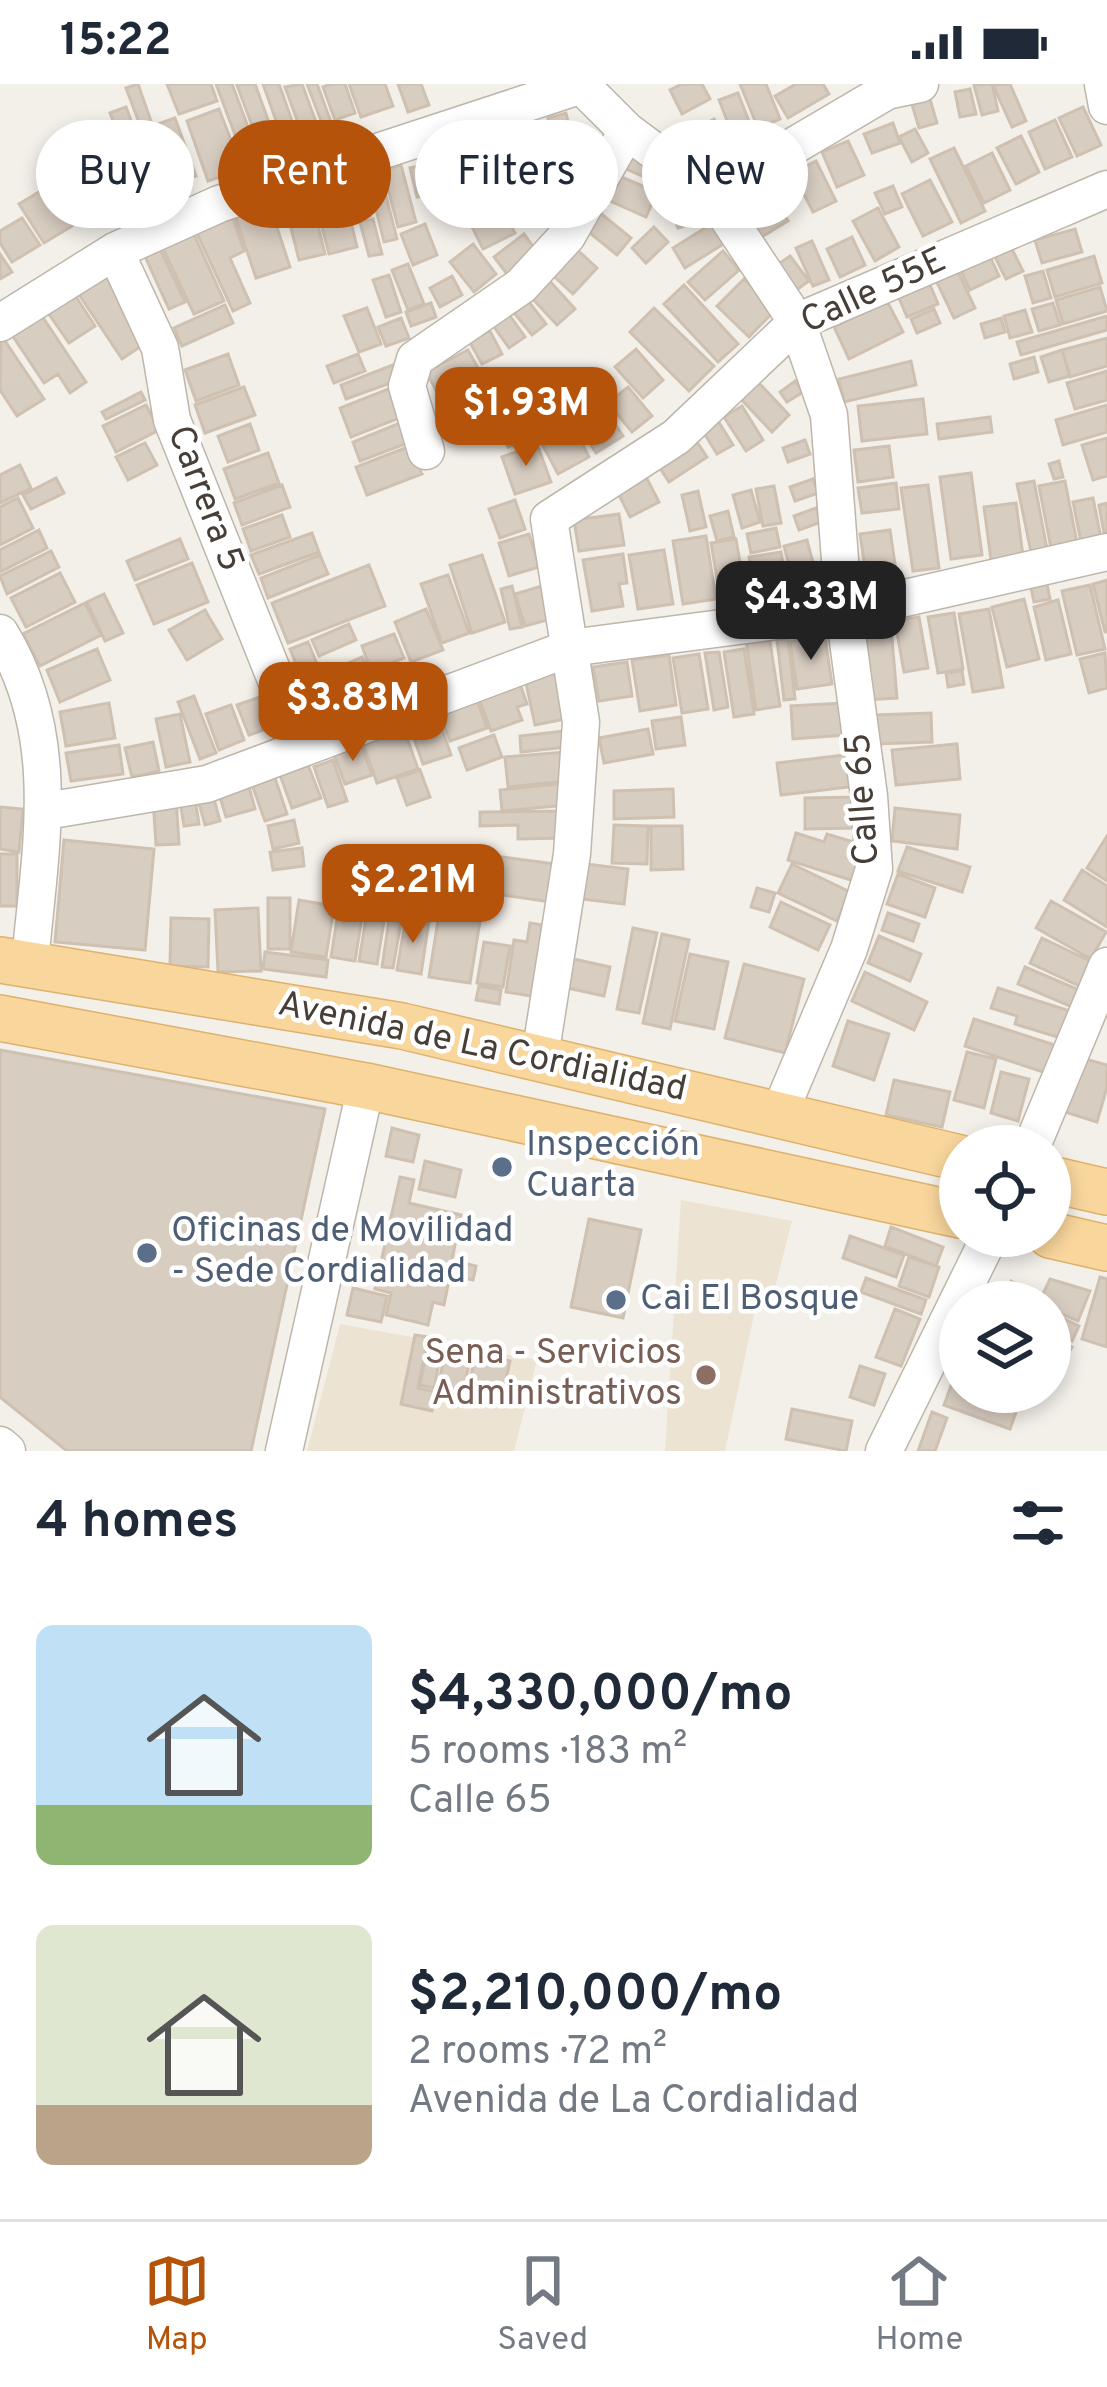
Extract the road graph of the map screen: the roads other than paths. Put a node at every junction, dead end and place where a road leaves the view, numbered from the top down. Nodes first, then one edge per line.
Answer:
1 (920, 84) edge
2 (1103, 84) edge
3 (584, 85) edge
4 (1107, 106) edge
5 (627, 130) junction
6 (808, 137) edge
7 (642, 141) edge
8 (1107, 189) edge
9 (735, 228) edge
10 (115, 250) junction
11 (797, 322) junction
12 (0, 323) edge
13 (425, 451) dead end
14 (1107, 553) edge
15 (844, 612) junction
16 (0, 633) edge
17 (570, 648) junction
18 (302, 746) junction
19 (46, 811) junction
20 (15, 961) edge
21 (1107, 966) edge
22 (0, 1018) edge
23 (540, 1056) junction
24 (366, 1086) junction
25 (779, 1114) junction
26 (1041, 1125) edge
27 (939, 1153) edge
28 (1071, 1184) edge
29 (1107, 1192) edge
30 (939, 1210) edge
31 (1071, 1240) edge
32 (1107, 1248) edge
33 (980, 1257) edge
34 (0, 1445) edge
35 (7, 1451) edge
36 (284, 1451) edge
37 (884, 1451) edge

1 - 6 street
2 - 4 street
3 - 5 street, Calle 65
3 - 10 street
5 - 7 street, Calle 65
5 - 13 street
8 - 11 street, Calle 55E
9 - 11 street, Calle 65
10 - 12 street
10 - 18 street, Carrera 5
11 - 15 street, Calle 65
11 - 17 street, Calle 55E
14 - 15 street
15 - 17 street
15 - 25 street, Calle 65
16 - 19 street
17 - 18 street
17 - 23 street
18 - 19 street
19 - 20 street
20 - 23 main road, Avenida de La Cordialidad
21 - 26 street
22 - 24 main road, Avenida de La Cordialidad
23 - 25 main road, Avenida de La Cordialidad
24 - 30 main road, Avenida de La Cordialidad
24 - 36 street
25 - 27 main road, Avenida de La Cordialidad
28 - 29 main road
31 - 32 main road
33 - 37 street
34 - 35 street

